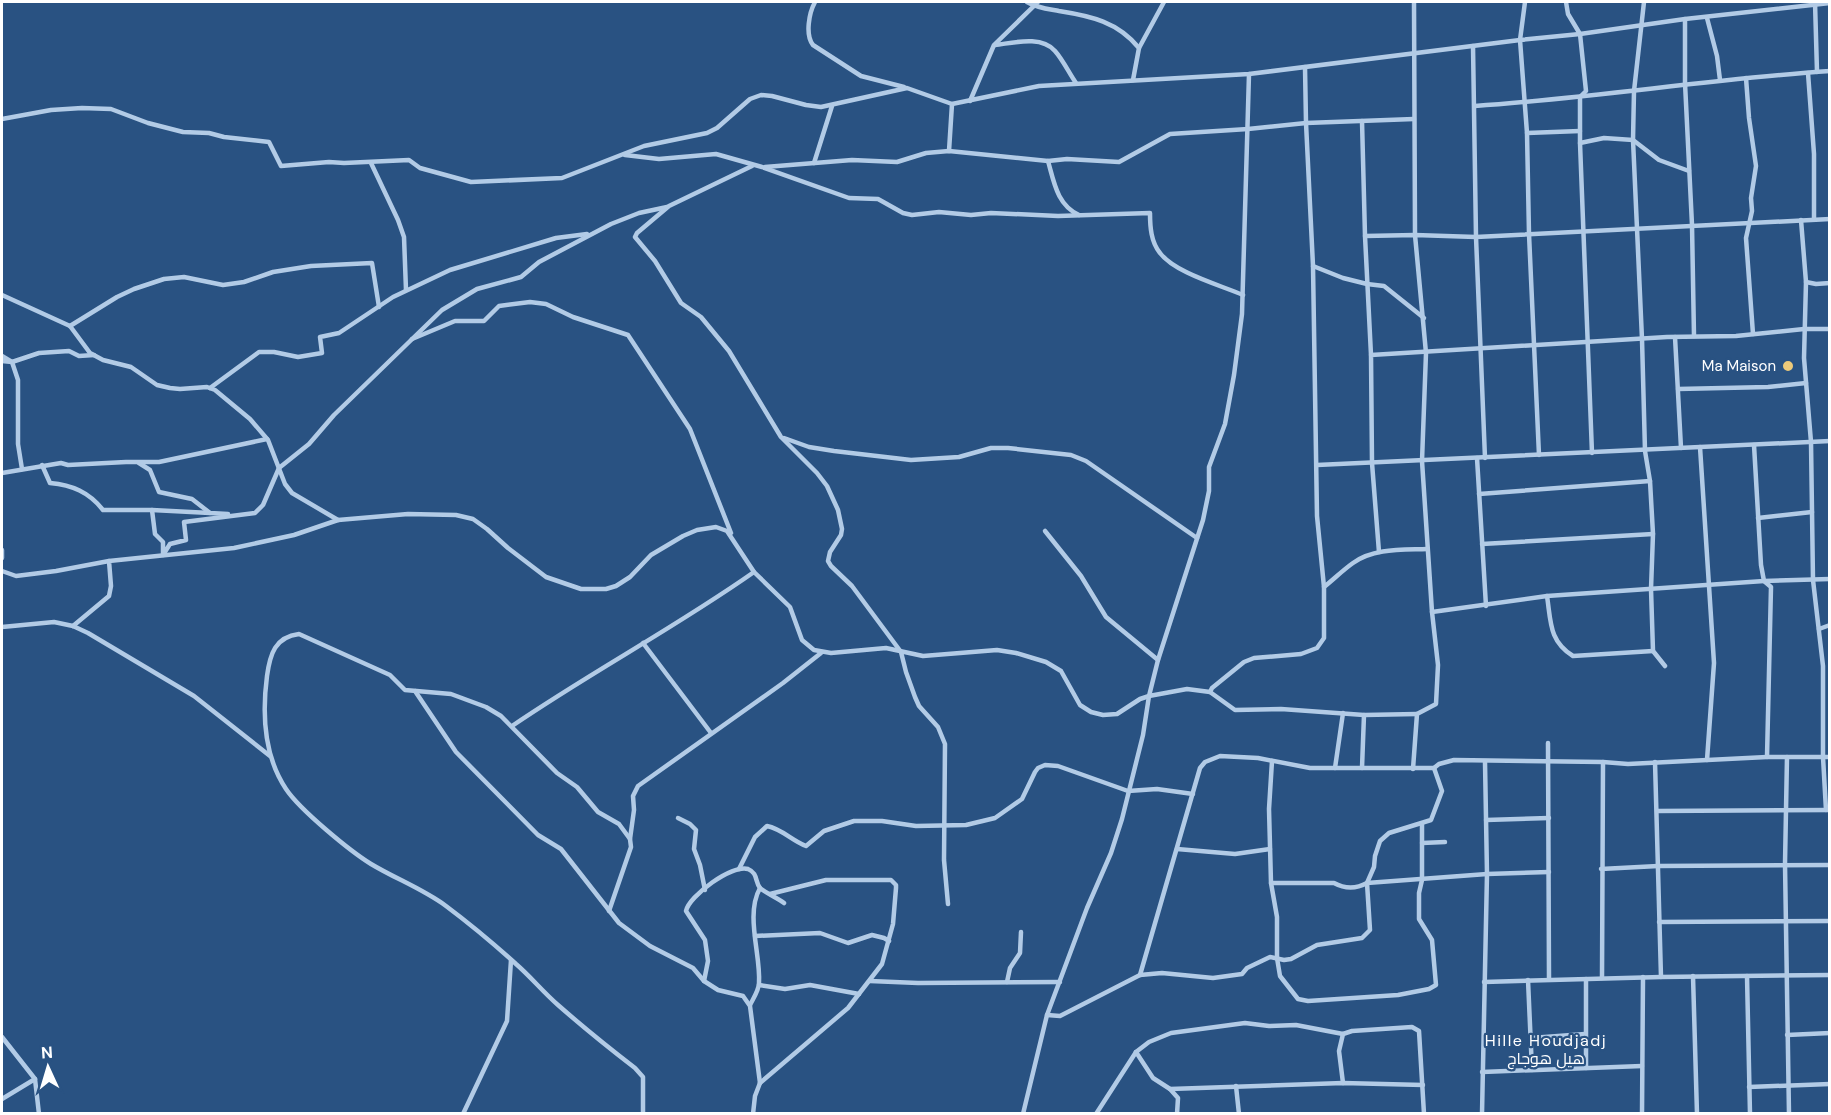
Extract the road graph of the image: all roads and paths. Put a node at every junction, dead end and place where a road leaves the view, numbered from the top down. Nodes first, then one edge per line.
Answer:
1 (815, 2) edge
2 (1028, 2) edge
3 (1164, 2) edge
4 (1414, 2) edge
5 (1525, 2) edge
6 (1566, 2) edge
7 (1644, 2) edge
8 (1035, 3) edge
9 (1814, 3) edge
10 (1830, 3) edge
11 (1707, 18) junction
12 (1685, 19) junction
13 (1642, 24) junction
14 (1580, 34) junction
15 (1520, 40) junction
16 (994, 45) junction
17 (1473, 46) junction
18 (1138, 48) junction
19 (1414, 53) junction
20 (1305, 67) junction
21 (1830, 71) edge
22 (1817, 72) junction
23 (1808, 73) junction
24 (1249, 74) junction
25 (1746, 78) junction
26 (1133, 80) junction
27 (1719, 80) junction
28 (1685, 83) junction
29 (1076, 84) junction
30 (907, 88) junction
31 (1634, 91) junction
32 (1581, 97) junction
33 (970, 101) junction
34 (1525, 103) junction
35 (952, 104) junction
36 (832, 106) junction
37 (1475, 106) junction
38 (2, 119) edge
39 (1414, 119) junction
40 (1362, 121) junction
41 (1306, 123) junction
42 (1248, 129) junction
43 (1580, 131) junction
44 (1527, 134) junction
45 (1633, 140) junction
46 (1580, 143) junction
47 (949, 151) junction
48 (623, 155) junction
49 (1048, 161) junction
50 (371, 163) junction
51 (814, 163) junction
52 (752, 166) junction
53 (762, 167) junction
54 (1689, 171) junction
55 (669, 206) junction
56 (1103, 215) junction
57 (1814, 219) junction
58 (1830, 219) edge
59 (1801, 220) junction
60 (1751, 222) junction
61 (1692, 225) junction
62 (1638, 228) junction
63 (1583, 231) junction
64 (590, 234) junction
65 (1529, 234) junction
66 (1415, 235) junction
67 (1365, 236) junction
68 (1476, 237) junction
69 (1313, 266) junction
70 (1806, 282) junction
71 (1830, 283) edge
72 (1366, 284) junction
73 (406, 290) junction
74 (2, 295) edge
75 (1243, 295) junction
76 (379, 307) junction
77 (1424, 318) junction
78 (70, 326) junction
79 (1804, 329) junction
80 (1830, 329) edge
81 (1753, 334) junction
82 (1694, 336) junction
83 (1675, 337) junction
84 (1642, 339) junction
85 (410, 340) junction
86 (1588, 342) junction
87 (1534, 346) junction
88 (1480, 349) junction
89 (1426, 352) junction
90 (94, 355) junction
91 (1371, 355) junction
92 (2, 356) edge
93 (2, 361) edge
94 (12, 362) junction
95 (1806, 383) junction
96 (210, 388) junction
97 (1678, 389) junction
98 (781, 437) junction
99 (267, 439) junction
100 (1830, 441) edge
101 (1810, 442) junction
102 (1754, 445) junction
103 (1700, 447) junction
104 (1681, 448) junction
105 (1646, 451) junction
106 (1592, 453) junction
107 (1539, 454) junction
108 (1477, 458) junction
109 (1485, 458) junction
110 (1422, 461) junction
111 (137, 462) junction
112 (1372, 463) junction
113 (42, 465) junction
114 (1317, 465) junction
115 (279, 468) junction
116 (22, 469) junction
117 (2, 473) edge
118 (1650, 481) junction
119 (1479, 494) junction
120 (152, 510) junction
121 (1812, 512) junction
122 (210, 513) junction
123 (231, 515) junction
124 (1758, 518) junction
125 (338, 520) junction
126 (1045, 531) dead end
127 (1653, 534) junction
128 (733, 538) junction
129 (1197, 538) junction
130 (1482, 544) junction
131 (1427, 549) junction
132 (2, 550) edge
133 (1379, 552) junction
134 (163, 555) junction
135 (2, 558) edge
136 (109, 561) junction
137 (2, 571) edge
138 (754, 572) junction
139 (1830, 579) edge
140 (1813, 580) junction
141 (1764, 581) junction
142 (1709, 586) junction
143 (1324, 588) junction
144 (1651, 589) junction
145 (1547, 596) junction
146 (1486, 606) junction
147 (1432, 612) junction
148 (1830, 625) edge
149 (73, 626) junction
150 (2, 627) edge
151 (1818, 629) junction
152 (643, 643) junction
153 (1653, 651) junction
154 (902, 652) junction
155 (821, 653) junction
156 (1158, 660) junction
157 (1665, 666) dead end
158 (1823, 666) junction
159 (1830, 666) edge
160 (415, 691) junction
161 (1210, 692) junction
162 (1149, 696) junction
163 (1343, 713) junction
164 (1417, 714) junction
165 (1364, 715) junction
166 (512, 726) junction
167 (711, 733) junction
168 (1548, 743) dead end
169 (272, 757) junction
170 (1767, 757) junction
171 (1787, 757) junction
172 (1823, 757) junction
173 (1830, 757) edge
174 (1707, 760) junction
175 (1272, 761) junction
176 (1485, 762) junction
177 (1548, 762) junction
178 (1603, 762) junction
179 (1655, 762) junction
180 (1335, 768) junction
181 (1362, 768) junction
182 (1434, 768) junction
183 (1413, 769) junction
184 (1128, 791) junction
185 (1193, 794) junction
186 (1828, 810) edge
187 (1657, 811) junction
188 (1786, 812) junction
189 (678, 818) dead end
190 (1549, 818) junction
191 (1486, 820) junction
192 (1422, 824) junction
193 (945, 825) junction
194 (630, 839) junction
195 (1445, 842) dead end
196 (1422, 843) junction
197 (1177, 849) junction
198 (1270, 849) junction
199 (1785, 864) junction
200 (1830, 864) edge
201 (1658, 866) junction
202 (739, 869) junction
203 (1601, 869) junction
204 (1549, 872) junction
205 (1487, 874) junction
206 (1422, 880) junction
207 (1271, 883) junction
208 (1367, 883) junction
209 (760, 888) junction
210 (705, 890) junction
211 (770, 894) junction
212 (784, 903) dead end
213 (948, 904) dead end
214 (609, 911) junction
215 (1786, 921) junction
216 (1830, 921) edge
217 (1659, 922) junction
218 (1021, 932) dead end
219 (755, 936) junction
220 (889, 941) junction
221 (1277, 958) junction
222 (511, 960) junction
223 (1140, 975) junction
224 (1787, 975) junction
225 (1830, 975) edge
226 (1693, 976) junction
227 (1747, 976) junction
228 (1643, 977) junction
229 (1661, 977) junction
230 (1602, 978) junction
231 (1549, 979) junction
232 (1586, 979) junction
233 (1528, 980) junction
234 (704, 981) junction
235 (870, 981) junction
236 (1007, 982) junction
237 (1060, 982) junction
238 (1484, 982) junction
239 (759, 985) junction
240 (859, 994) junction
241 (750, 1006) junction
242 (1047, 1015) junction
243 (1830, 1033) edge
244 (1343, 1034) junction
245 (1585, 1035) junction
246 (1787, 1035) junction
247 (2, 1037) edge
248 (1531, 1038) junction
249 (1136, 1052) junction
250 (1642, 1066) junction
251 (1586, 1068) junction
252 (1532, 1070) junction
253 (1482, 1072) junction
254 (35, 1079) junction
255 (760, 1083) junction
256 (1343, 1083) junction
257 (1788, 1084) junction
258 (1830, 1084) edge
259 (1423, 1085) junction
260 (1236, 1086) junction
261 (1749, 1087) junction
262 (1170, 1089) junction
263 (2, 1098) edge
264 (39, 1113) edge
265 (463, 1113) edge
266 (643, 1113) edge
267 (753, 1113) edge
268 (1023, 1113) edge
269 (1096, 1113) edge
270 (1177, 1113) edge
271 (1239, 1113) edge
272 (1424, 1113) edge
273 (1482, 1113) edge
274 (1642, 1113) edge
275 (1697, 1113) edge
276 (1750, 1113) edge
277 (1789, 1113) edge

1 - 30 street
2 - 8 street
3 - 18 street
4 - 19 street
5 - 15 street
6 - 14 street
7 - 13 street
8 - 16 street
8 - 18 street
9 - 10 street
9 - 11 street
9 - 22 street
11 - 12 street
11 - 27 street
12 - 13 street
12 - 28 street
13 - 14 street
13 - 31 street
14 - 15 street
14 - 32 street
15 - 17 street
15 - 34 street
16 - 29 street
16 - 33 street
17 - 19 street
17 - 37 street
18 - 26 street
19 - 20 street
19 - 39 street
20 - 24 street
20 - 41 street
21 - 22 street
22 - 23 street
23 - 25 street
23 - 57 street
24 - 26 street
24 - 42 street
25 - 27 street
25 - 60 street
26 - 29 street
27 - 28 street
28 - 31 street
28 - 54 street
29 - 33 street
30 - 35 street
30 - 36 street
31 - 32 street
31 - 45 street
32 - 34 street
32 - 43 street
33 - 35 street
34 - 37 street
34 - 44 street
35 - 47 street
36 - 48 street
36 - 51 street
37 - 68 street
38 - 50 street
39 - 40 street
39 - 66 street
40 - 41 street
40 - 67 street
41 - 42 street
41 - 69 street
42 - 49 street
42 - 75 street
43 - 44 street
43 - 46 street
44 - 65 street
45 - 46 street
45 - 54 street
45 - 62 street
46 - 63 street
47 - 49 street
47 - 51 street
48 - 50 street
48 - 52 street
49 - 56 street
50 - 73 street
51 - 53 street
52 - 53 street
52 - 55 street
53 - 56 street
54 - 61 street
55 - 64 street
55 - 98 street
56 - 75 street
57 - 58 street
57 - 59 street
59 - 60 street
59 - 70 street
60 - 61 street
60 - 81 street
61 - 62 street
61 - 82 street
62 - 63 street
62 - 84 street
63 - 65 street
63 - 86 street
64 - 73 street
64 - 85 street
65 - 68 street
65 - 87 street
66 - 67 street
66 - 68 street
66 - 77 street
67 - 72 street
68 - 88 street
69 - 72 street
69 - 114 street
70 - 71 street
70 - 79 street
72 - 77 street
72 - 91 street
73 - 76 street
74 - 78 street
75 - 129 street
76 - 78 street
76 - 96 street
77 - 89 street
78 - 90 street
79 - 80 street
79 - 81 street
79 - 95 street
81 - 82 street
82 - 83 street
83 - 84 street
83 - 97 street
84 - 86 street
84 - 105 street
85 - 115 street
85 - 128 street
86 - 87 street
86 - 106 street
87 - 88 street
87 - 107 street
88 - 89 street
88 - 109 street
89 - 91 street
89 - 110 street
90 - 94 street
90 - 96 street
91 - 112 street
92 - 94 street
93 - 94 street
94 - 116 street
95 - 97 street
95 - 101 street
96 - 99 street
97 - 104 street
98 - 129 street
98 - 154 street
99 - 111 street
99 - 115 street
100 - 101 street
101 - 102 street
101 - 121 street
102 - 103 street
102 - 124 street
103 - 104 street
103 - 142 street
104 - 105 street
105 - 106 street
105 - 118 street
106 - 107 street
107 - 109 street
108 - 109 street
108 - 110 street
108 - 119 street
110 - 112 street
110 - 131 street
111 - 113 street
111 - 122 street
112 - 114 street
112 - 133 street
113 - 116 street
113 - 120 street
114 - 143 street
115 - 123 street
115 - 125 street
116 - 117 street
118 - 119 street
118 - 127 street
119 - 130 street
120 - 122 street
120 - 134 street
121 - 124 street
121 - 140 street
122 - 123 street
123 - 134 street
124 - 141 street
125 - 128 street
125 - 134 street
126 - 156 street
127 - 130 street
127 - 144 street
128 - 138 street
129 - 156 street
130 - 146 street
131 - 133 street
131 - 147 street
132 - 135 street
133 - 143 street
134 - 136 street
136 - 137 street
136 - 149 street
138 - 152 street
138 - 155 street
139 - 140 street
140 - 141 street
140 - 151 street
141 - 142 street
141 - 170 street
142 - 144 street
142 - 174 street
143 - 161 street
144 - 145 street
144 - 153 street
145 - 146 street
145 - 153 street
146 - 147 street
147 - 164 street
148 - 151 street
149 - 150 street
149 - 169 street
151 - 158 street
152 - 166 street
152 - 167 street
153 - 157 street
154 - 155 street
154 - 162 street
154 - 193 street
155 - 167 street
156 - 162 street
158 - 159 street
158 - 172 street
160 - 166 street
160 - 169 street
160 - 214 street
161 - 162 street
161 - 163 street
162 - 184 street
163 - 165 street
163 - 180 street
164 - 165 street
164 - 183 street
165 - 181 street
166 - 194 street
167 - 194 street
168 - 177 street
169 - 222 street
170 - 171 street
170 - 174 street
171 - 172 street
171 - 188 street
172 - 173 street
172 - 186 street
174 - 179 street
175 - 180 street
175 - 185 street
175 - 198 street
176 - 177 street
176 - 182 street
176 - 191 street
177 - 178 street
177 - 190 street
178 - 179 street
178 - 203 street
179 - 187 street
180 - 181 street
181 - 183 street
182 - 183 street
182 - 192 street
184 - 185 street
184 - 193 street
184 - 237 street
185 - 197 street
186 - 188 street
187 - 188 street
187 - 201 street
188 - 199 street
189 - 210 street
190 - 191 street
190 - 204 street
191 - 205 street
192 - 196 street
192 - 208 street
193 - 202 street
193 - 213 street
194 - 214 street
195 - 196 street
196 - 206 street
197 - 198 street
197 - 223 street
198 - 207 street
199 - 200 street
199 - 201 street
199 - 215 street
201 - 203 street
201 - 217 street
202 - 209 street
202 - 210 street
203 - 230 street
204 - 205 street
204 - 231 street
205 - 206 street
205 - 238 street
206 - 208 street
206 - 221 street
207 - 208 street
207 - 221 street
208 - 221 street
209 - 211 street
209 - 219 street
210 - 234 street
211 - 212 street
211 - 220 street
214 - 234 street
215 - 216 street
215 - 217 street
215 - 224 street
217 - 229 street
218 - 236 street
219 - 220 street
219 - 239 street
220 - 235 street
221 - 223 street
222 - 265 street
222 - 266 street
223 - 242 street
224 - 225 street
224 - 227 street
224 - 246 street
226 - 227 street
226 - 229 street
226 - 275 street
227 - 261 street
228 - 229 street
228 - 230 street
228 - 250 street
230 - 232 street
231 - 232 street
231 - 233 street
232 - 245 street
233 - 238 street
233 - 248 street
234 - 241 street
235 - 236 street
235 - 240 street
236 - 237 street
237 - 242 street
238 - 253 street
239 - 240 street
239 - 241 street
240 - 255 street
241 - 255 street
242 - 268 street
243 - 246 street
244 - 249 street
244 - 256 street
244 - 259 street
245 - 248 street
245 - 251 street
246 - 257 street
247 - 254 street
248 - 252 street
249 - 262 street
249 - 269 street
250 - 251 street
250 - 274 street
251 - 252 street
252 - 253 street
253 - 273 street
254 - 263 street
254 - 264 street
255 - 267 street
256 - 259 street
256 - 260 street
257 - 258 street
257 - 261 street
257 - 277 street
259 - 272 street
260 - 262 street
260 - 271 street
261 - 276 street
262 - 270 street

